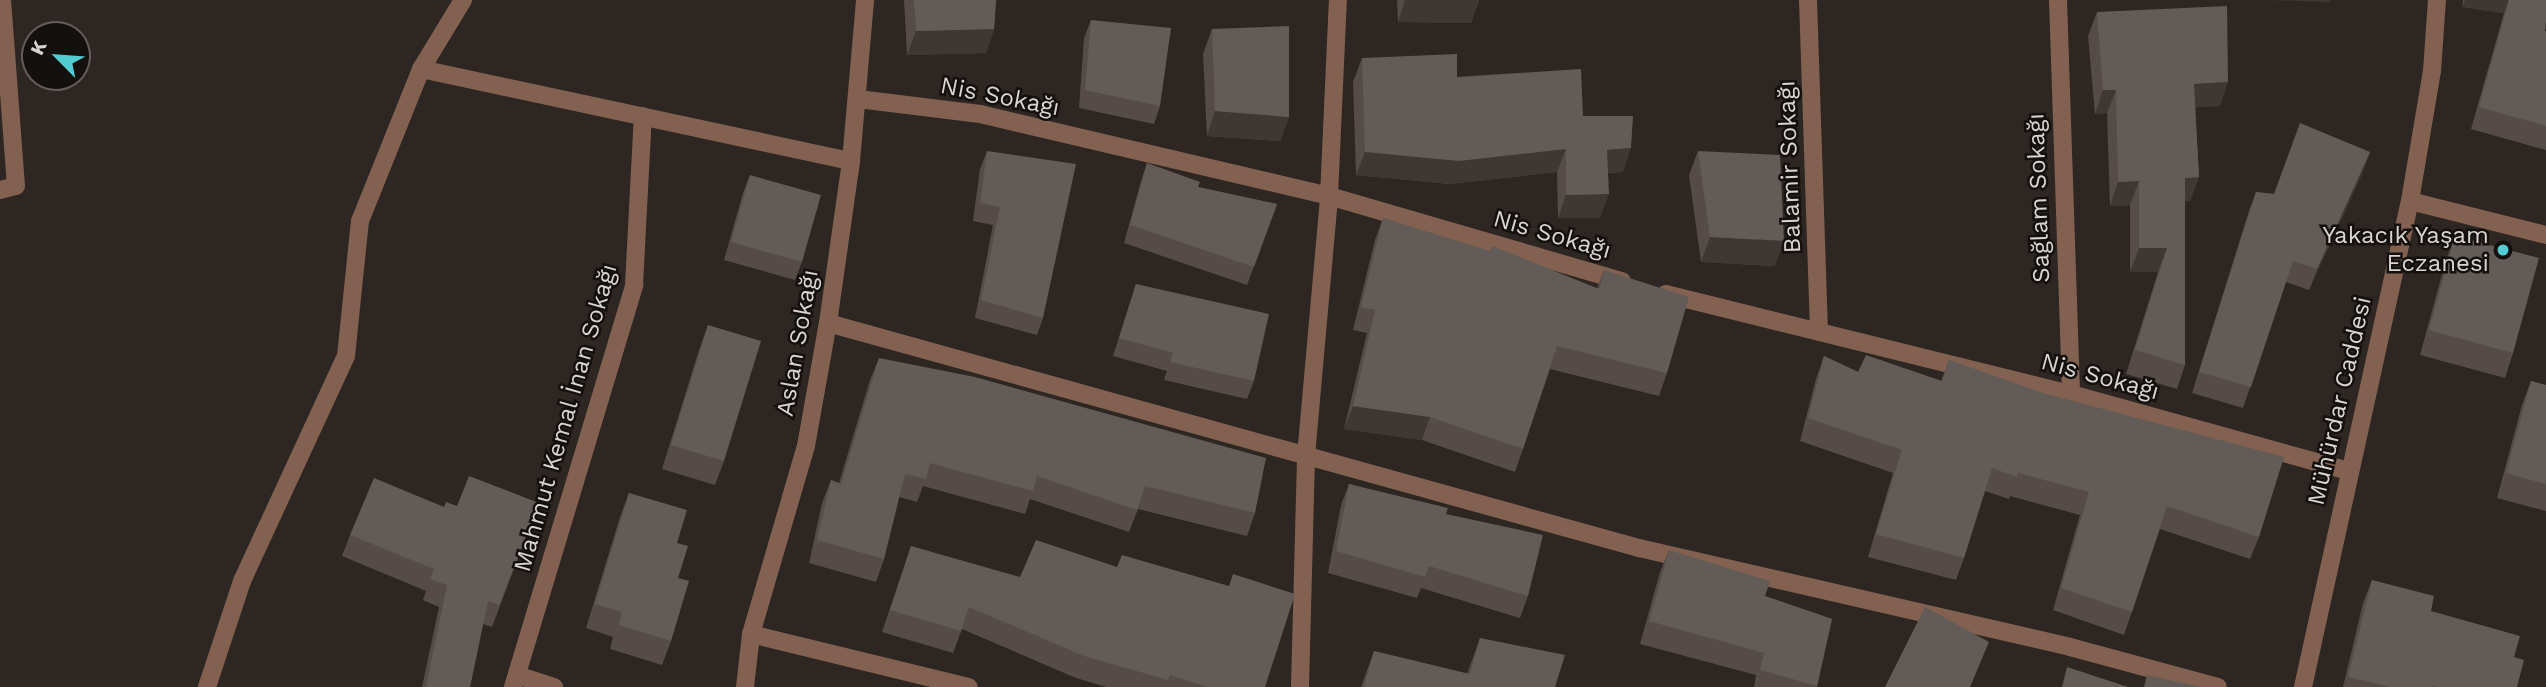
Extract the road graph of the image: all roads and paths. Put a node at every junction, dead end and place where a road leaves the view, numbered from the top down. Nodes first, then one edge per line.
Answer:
1 (2, 0) edge
2 (463, 0) edge
3 (865, 0) edge
4 (1338, 0) edge
5 (1808, 0) edge
6 (2058, 0) edge
7 (2437, 0) edge
8 (421, 69) junction
9 (858, 99) junction
10 (643, 116) junction
11 (851, 161) junction
12 (0, 190) edge
13 (1329, 195) junction
14 (2410, 201) junction
15 (2546, 235) edge
16 (828, 323) junction
17 (1819, 332) junction
18 (2071, 394) junction
19 (1306, 456) junction
20 (2349, 471) junction
21 (751, 634) junction
22 (515, 681) edge
23 (207, 687) edge
24 (554, 687) edge
25 (745, 687) edge
26 (969, 687) edge
27 (1300, 687) edge
28 (2218, 687) edge
29 (2303, 687) edge

1 - 12 street
2 - 8 street
3 - 9 street, Aslan Sokağı
4 - 13 street
5 - 17 street, Balamir Sokağı
6 - 18 street, Sağlam Sokağı
7 - 14 street, Mühürdar Caddesi
8 - 10 street
8 - 23 street
9 - 11 street, Aslan Sokağı
9 - 13 street, Nis Sokağı
10 - 11 street
10 - 22 street, Mahmut Kemal İnan Sokağı
11 - 16 street, Aslan Sokağı
13 - 17 street, Nis Sokağı
13 - 19 street
14 - 15 street
14 - 20 street, Mühürdar Caddesi
16 - 19 street
16 - 21 street, Aslan Sokağı
17 - 18 street, Nis Sokağı
18 - 20 street, Nis Sokağı
19 - 27 street
19 - 28 street
20 - 29 street, Mühürdar Caddesi
21 - 25 street, Aslan Sokağı
21 - 26 street
22 - 24 street

